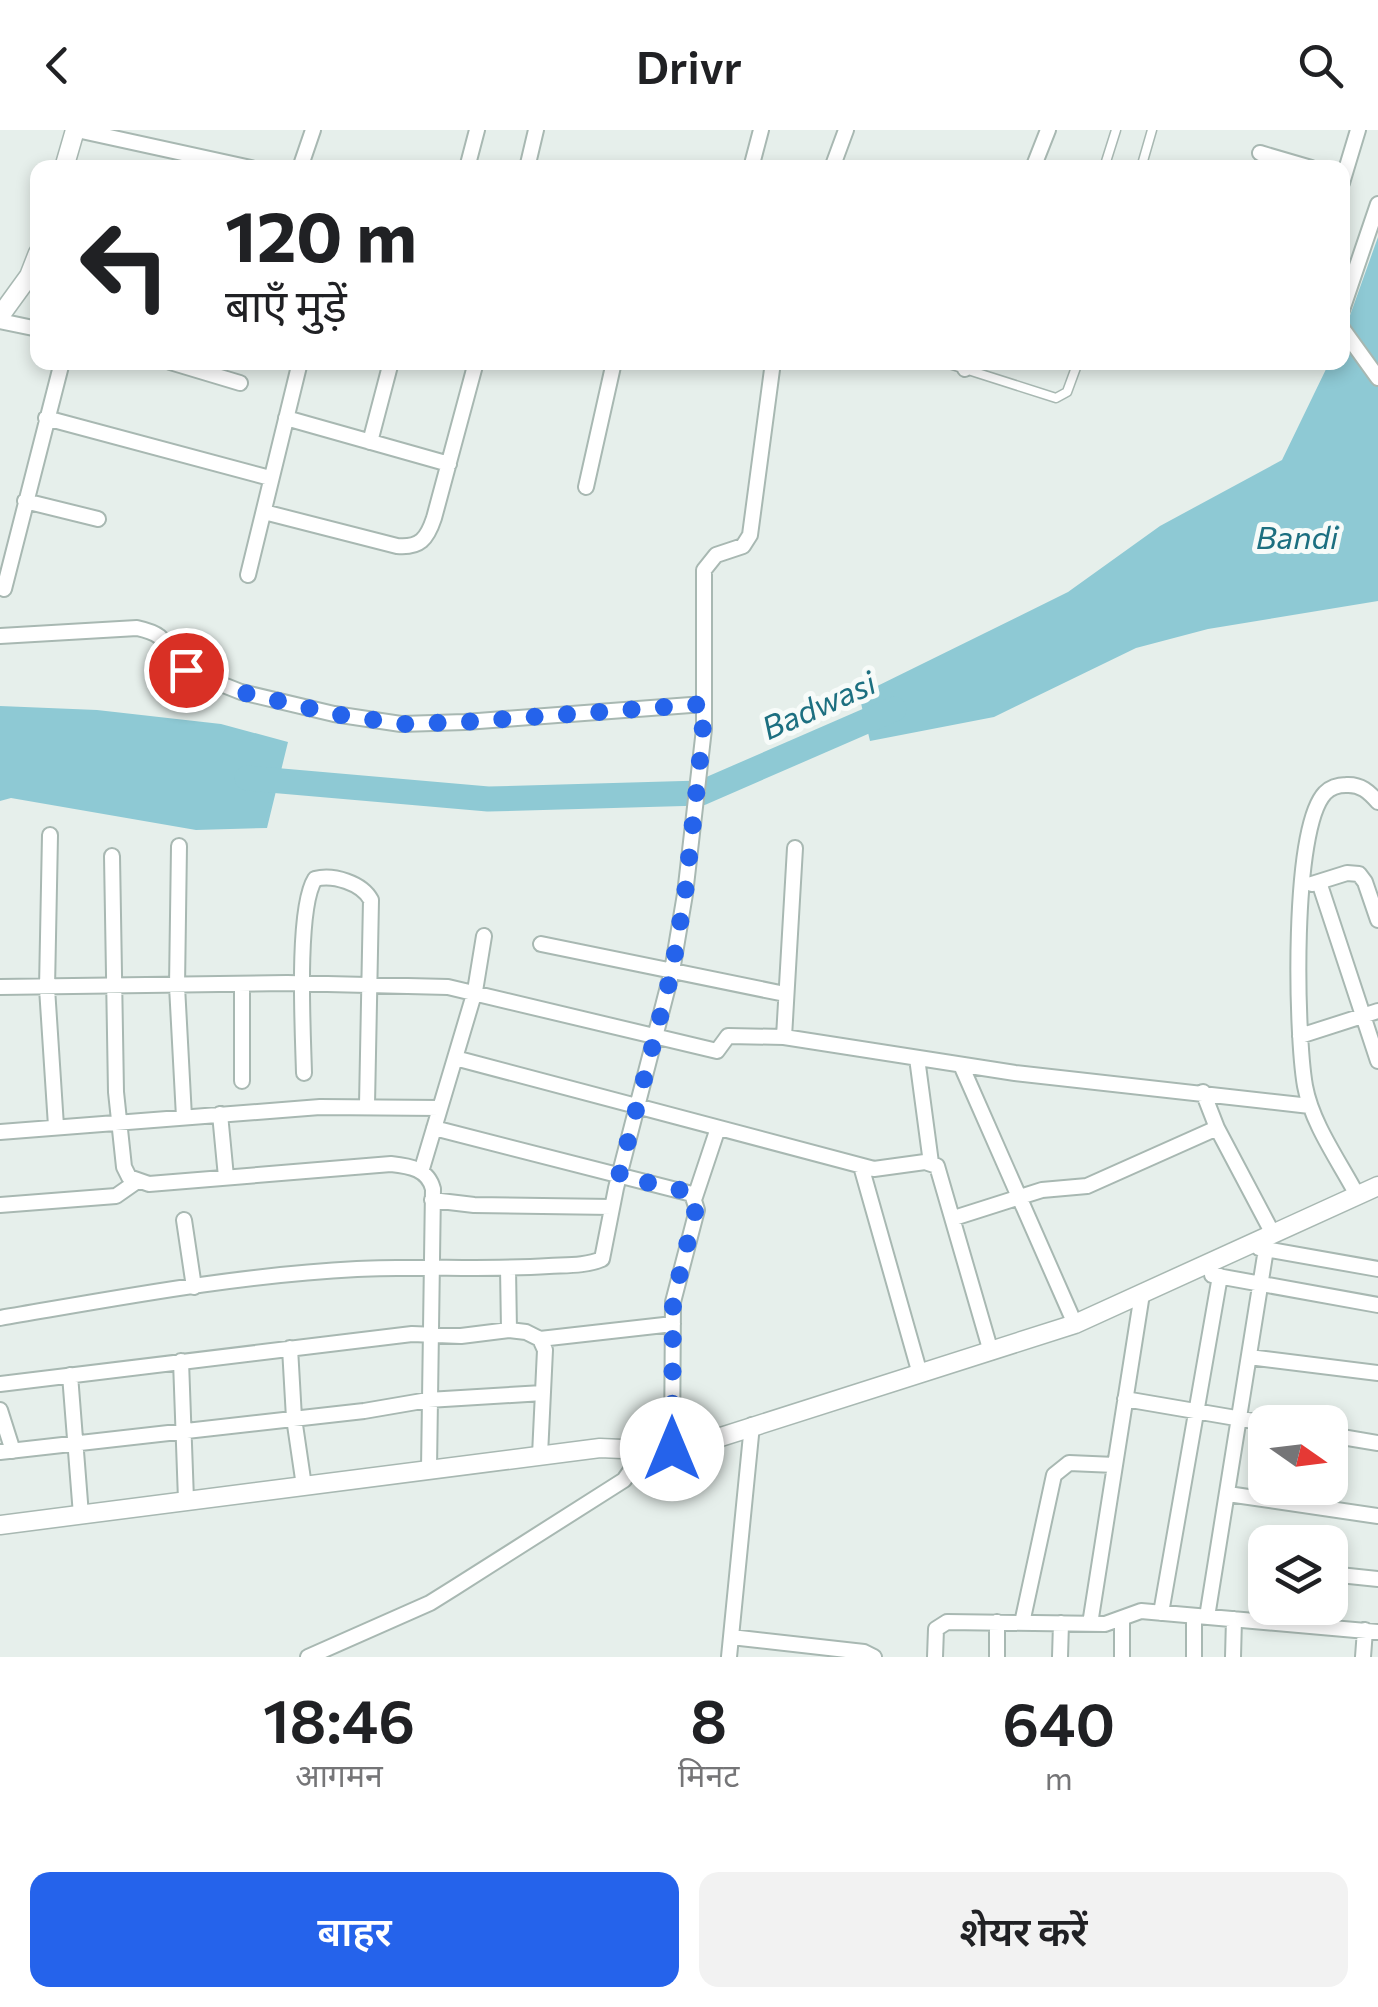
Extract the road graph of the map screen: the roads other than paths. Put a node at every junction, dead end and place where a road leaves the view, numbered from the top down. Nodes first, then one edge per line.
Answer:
1 (76, 130) edge
2 (313, 130) edge
3 (477, 130) edge
4 (536, 130) edge
5 (761, 130) edge
6 (846, 130) edge
7 (1048, 130) edge
8 (1116, 130) edge
9 (1152, 130) edge
10 (1358, 130) edge
11 (1260, 153) dead end
12 (67, 160) edge
13 (198, 160) edge
14 (303, 160) edge
15 (469, 160) edge
16 (529, 160) edge
17 (754, 160) edge
18 (835, 160) edge
19 (1036, 160) edge
20 (1107, 160) edge
21 (1143, 160) edge
22 (1284, 160) edge
23 (1349, 160) edge
24 (1378, 204) edge
25 (30, 273) edge
26 (1350, 286) edge
27 (0, 318) edge
28 (30, 327) edge
29 (1350, 339) edge
30 (60, 370) edge
31 (197, 370) edge
32 (298, 370) edge
33 (389, 370) edge
34 (474, 370) edge
35 (612, 370) edge
36 (772, 370) edge
37 (977, 370) edge
38 (1075, 370) edge
39 (1378, 378) edge
40 (240, 383) dead end
41 (46, 418) junction
42 (286, 418) junction
43 (370, 442) junction
44 (449, 464) junction
45 (270, 478) junction
46 (586, 487) dead end
47 (25, 501) junction
48 (264, 512) junction
49 (98, 519) dead end
50 (248, 575) dead end
51 (4, 590) dead end
52 (0, 636) edge
53 (704, 704) junction
54 (1378, 802) edge
55 (50, 836) dead end
56 (179, 846) dead end
57 (795, 848) dead end
58 (112, 856) dead end
59 (1319, 882) junction
60 (1302, 887) junction
61 (1378, 920) edge
62 (484, 936) dead end
63 (541, 944) dead end
64 (672, 971) junction
65 (242, 984) junction
66 (302, 984) junction
67 (370, 984) junction
68 (177, 986) junction
69 (0, 987) edge
70 (47, 988) junction
71 (115, 988) junction
72 (475, 991) junction
73 (785, 994) junction
74 (1371, 1014) edge
75 (655, 1036) junction
76 (1300, 1036) junction
77 (784, 1037) junction
78 (455, 1058) junction
79 (917, 1058) junction
80 (1378, 1061) edge
81 (961, 1065) junction
82 (304, 1073) dead end
83 (242, 1081) dead end
84 (1203, 1092) junction
85 (367, 1106) junction
86 (1310, 1106) junction
87 (636, 1107) junction
88 (440, 1108) junction
89 (220, 1114) junction
90 (184, 1117) junction
91 (118, 1122) junction
92 (56, 1126) junction
93 (434, 1128) junction
94 (718, 1128) junction
95 (1217, 1128) junction
96 (0, 1132) edge
97 (931, 1163) junction
98 (861, 1166) junction
99 (422, 1172) junction
100 (619, 1176) junction
101 (226, 1177) junction
102 (136, 1182) junction
103 (1378, 1186) edge
104 (1357, 1196) junction
105 (1018, 1197) junction
106 (695, 1198) junction
107 (432, 1200) junction
108 (0, 1205) edge
109 (612, 1207) junction
110 (954, 1218) junction
111 (184, 1220) dead end
112 (1262, 1243) junction
113 (430, 1268) junction
114 (508, 1268) junction
115 (1378, 1269) edge
116 (1194, 1272) junction
117 (1220, 1276) junction
118 (1260, 1284) junction
119 (194, 1287) junction
120 (1142, 1294) junction
121 (1378, 1306) edge
122 (0, 1318) edge
123 (673, 1324) junction
124 (1075, 1324) junction
125 (509, 1330) junction
126 (429, 1334) junction
127 (540, 1339) junction
128 (290, 1348) junction
129 (991, 1352) junction
130 (1249, 1357) junction
131 (181, 1361) junction
132 (1378, 1373) edge
133 (920, 1374) junction
134 (70, 1375) junction
135 (0, 1384) edge
136 (543, 1394) junction
137 (1125, 1399) junction
138 (428, 1400) junction
139 (0, 1410) edge
140 (1195, 1412) junction
141 (294, 1418) junction
142 (1240, 1419) junction
143 (1248, 1420) edge
144 (752, 1426) junction
145 (184, 1429) junction
146 (1348, 1438) edge
147 (1378, 1443) edge
148 (76, 1444) junction
149 (672, 1449) junction
150 (646, 1450) junction
151 (6, 1451) edge
152 (540, 1456) junction
153 (1115, 1464) junction
154 (429, 1468) junction
155 (304, 1486) junction
156 (1228, 1494) junction
157 (186, 1500) junction
158 (81, 1515) junction
159 (1378, 1516) edge
160 (0, 1524) edge
161 (1348, 1576) edge
162 (1378, 1579) edge
163 (1161, 1613) junction
164 (1201, 1616) junction
165 (1234, 1619) junction
166 (1122, 1620) junction
167 (997, 1622) junction
168 (1022, 1623) junction
169 (1060, 1623) junction
170 (1090, 1624) junction
171 (1371, 1631) edge
172 (731, 1636) junction
173 (308, 1657) edge
174 (729, 1657) edge
175 (874, 1657) edge
176 (935, 1657) edge
177 (996, 1657) edge
178 (1060, 1657) edge
179 (1122, 1657) edge
180 (1194, 1657) edge
181 (1233, 1657) edge
182 (1364, 1657) edge

1 - 12 street
1 - 13 street
2 - 14 street
3 - 15 street
4 - 16 street
5 - 17 street
6 - 18 street
7 - 19 street
8 - 20 lane
9 - 21 lane
10 - 23 street
11 - 22 street
24 - 26 street
25 - 27 street
27 - 28 street
29 - 39 street
30 - 41 street
31 - 40 street
32 - 42 street
33 - 43 street
34 - 44 street
35 - 46 street
36 - 53 street
37 - 38 lane
41 - 45 street
41 - 47 street
42 - 43 street
42 - 45 street
43 - 44 street
44 - 48 street
45 - 48 street
47 - 49 street
47 - 51 street
48 - 50 street
52 - 53 street
53 - 64 street
54 - 60 street
55 - 70 street
56 - 68 street
57 - 73 street
58 - 71 street
59 - 60 street
59 - 61 street
59 - 74 street
60 - 76 street
62 - 72 street
63 - 64 street
64 - 73 street
64 - 75 street
65 - 66 street
65 - 68 street
65 - 83 street
66 - 67 street
66 - 67 street
66 - 82 street
67 - 72 street
67 - 85 street
68 - 71 street
68 - 90 street
69 - 70 street
70 - 71 street
70 - 92 street
71 - 91 street
72 - 75 street
72 - 78 street
73 - 77 street
74 - 76 street
74 - 80 street
75 - 77 street
75 - 87 street
76 - 86 street
77 - 79 street
78 - 87 street
78 - 88 street
79 - 81 street
79 - 97 street
81 - 84 street
81 - 105 street
84 - 86 street
84 - 95 street
85 - 88 street
85 - 89 street
86 - 104 street
87 - 94 street
87 - 100 street
88 - 93 street
89 - 90 street
89 - 101 street
90 - 91 street
91 - 92 street
91 - 102 street
92 - 96 street
93 - 99 street
93 - 100 street
94 - 98 street
94 - 106 street
95 - 105 street
95 - 112 street
97 - 98 street
97 - 110 street
98 - 133 street
99 - 101 street
99 - 107 street
100 - 106 street
100 - 109 street
101 - 102 street
102 - 108 street
103 - 104 street
104 - 112 street
105 - 110 street
105 - 124 street
106 - 123 street
107 - 109 street
107 - 113 street
109 - 114 street
110 - 129 street
111 - 119 street
112 - 115 street
112 - 116 street
112 - 118 street
113 - 114 street
113 - 119 street
113 - 126 street
114 - 125 street
116 - 117 street
116 - 120 street
117 - 118 street
117 - 140 street
118 - 121 street
118 - 130 street
119 - 122 street
120 - 124 street
120 - 137 street
123 - 127 street
123 - 149 street
124 - 129 street
125 - 126 street
125 - 127 street
126 - 128 street
126 - 138 street
127 - 136 street
128 - 131 street
128 - 141 street
129 - 133 street
130 - 132 street
130 - 142 street
131 - 134 street
131 - 145 street
133 - 144 street
134 - 135 street
134 - 148 street
136 - 138 street
136 - 152 street
137 - 140 street
137 - 153 street
138 - 141 street
138 - 154 street
139 - 151 street
140 - 142 street
140 - 163 street
141 - 145 street
141 - 155 street
142 - 143 street
142 - 156 street
144 - 149 street
144 - 172 street
145 - 148 street
145 - 157 street
146 - 147 street
148 - 151 street
148 - 158 street
149 - 150 street
150 - 152 street
150 - 173 street
152 - 154 street
153 - 168 street
153 - 170 street
154 - 155 street
155 - 157 street
156 - 159 street
156 - 164 street
157 - 158 street
158 - 160 street
161 - 162 street
163 - 164 street
163 - 166 street
164 - 165 street
164 - 180 street
165 - 171 street
165 - 181 street
166 - 170 street
166 - 179 street
167 - 168 street
167 - 176 street
167 - 177 street
168 - 169 street
169 - 170 street
169 - 178 street
171 - 182 street
172 - 174 street
172 - 175 street

